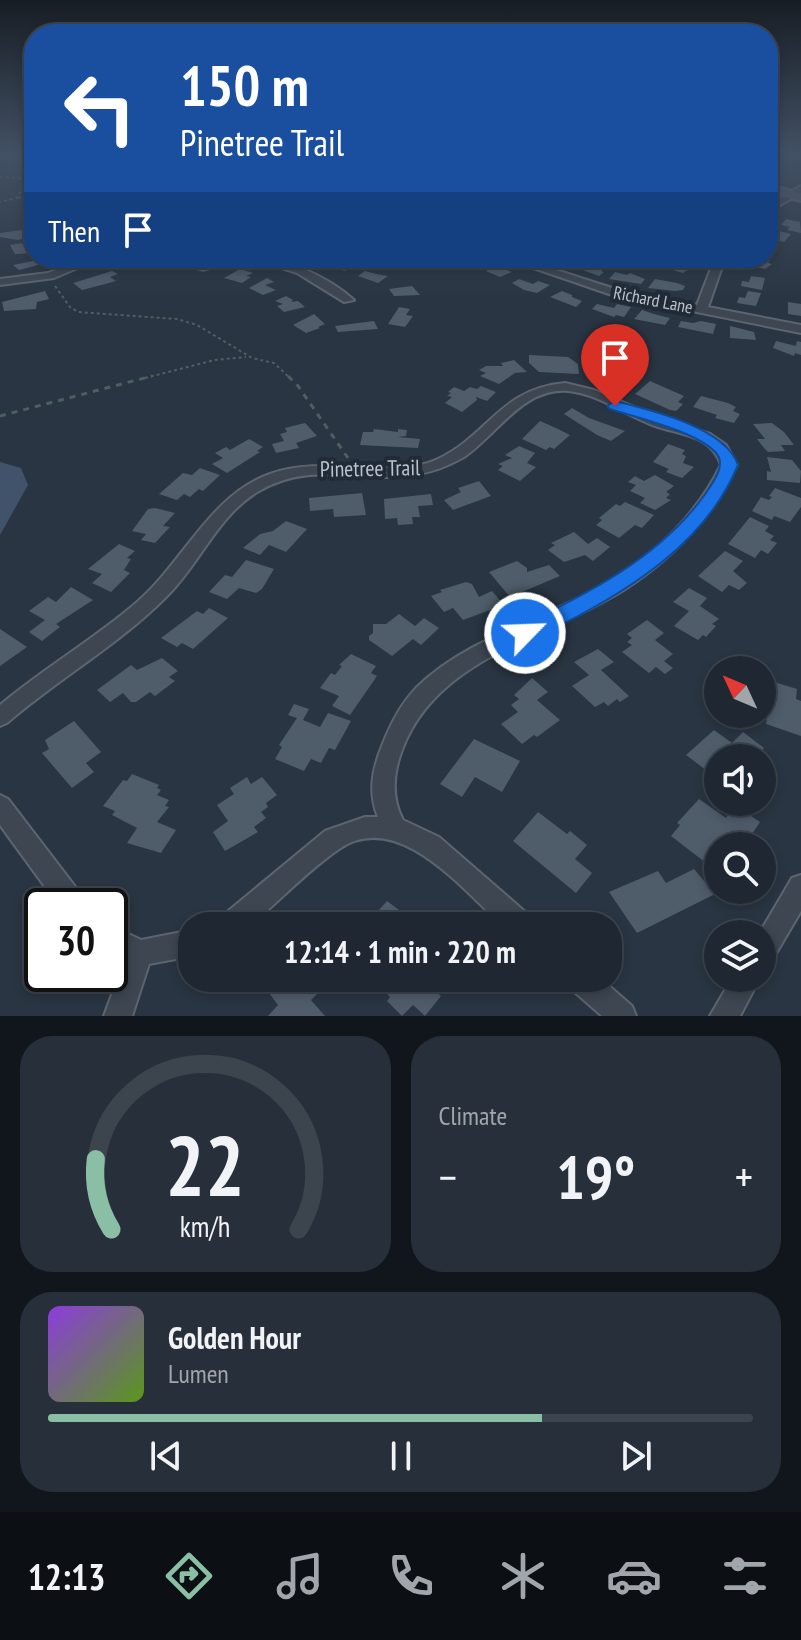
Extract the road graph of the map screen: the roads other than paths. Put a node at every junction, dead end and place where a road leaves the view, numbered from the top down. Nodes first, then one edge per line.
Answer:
1 (70, 268) edge
2 (291, 268) edge
3 (540, 268) edge
4 (716, 268) edge
5 (0, 282) edge
6 (348, 300) dead end
7 (701, 310) junction
8 (801, 329) edge
9 (0, 717) edge
10 (0, 806) edge
11 (395, 828) junction
12 (801, 887) edge
13 (61, 888) edge
14 (247, 912) edge
15 (506, 912) edge
16 (776, 929) edge
17 (178, 946) edge
18 (128, 947) edge
19 (140, 953) junction
20 (595, 992) edge
21 (739, 992) edge
22 (118, 1016) edge
23 (622, 1016) edge
24 (724, 1016) edge

1 - 5 street
2 - 6 street
3 - 7 street, Richard Lane
4 - 7 street
7 - 8 street, Richard Lane
9 - 11 street, Pinetree Trail
10 - 13 street
11 - 14 street
11 - 15 street
12 - 16 street
17 - 19 street
18 - 19 street
19 - 22 street
20 - 23 street
21 - 24 street

